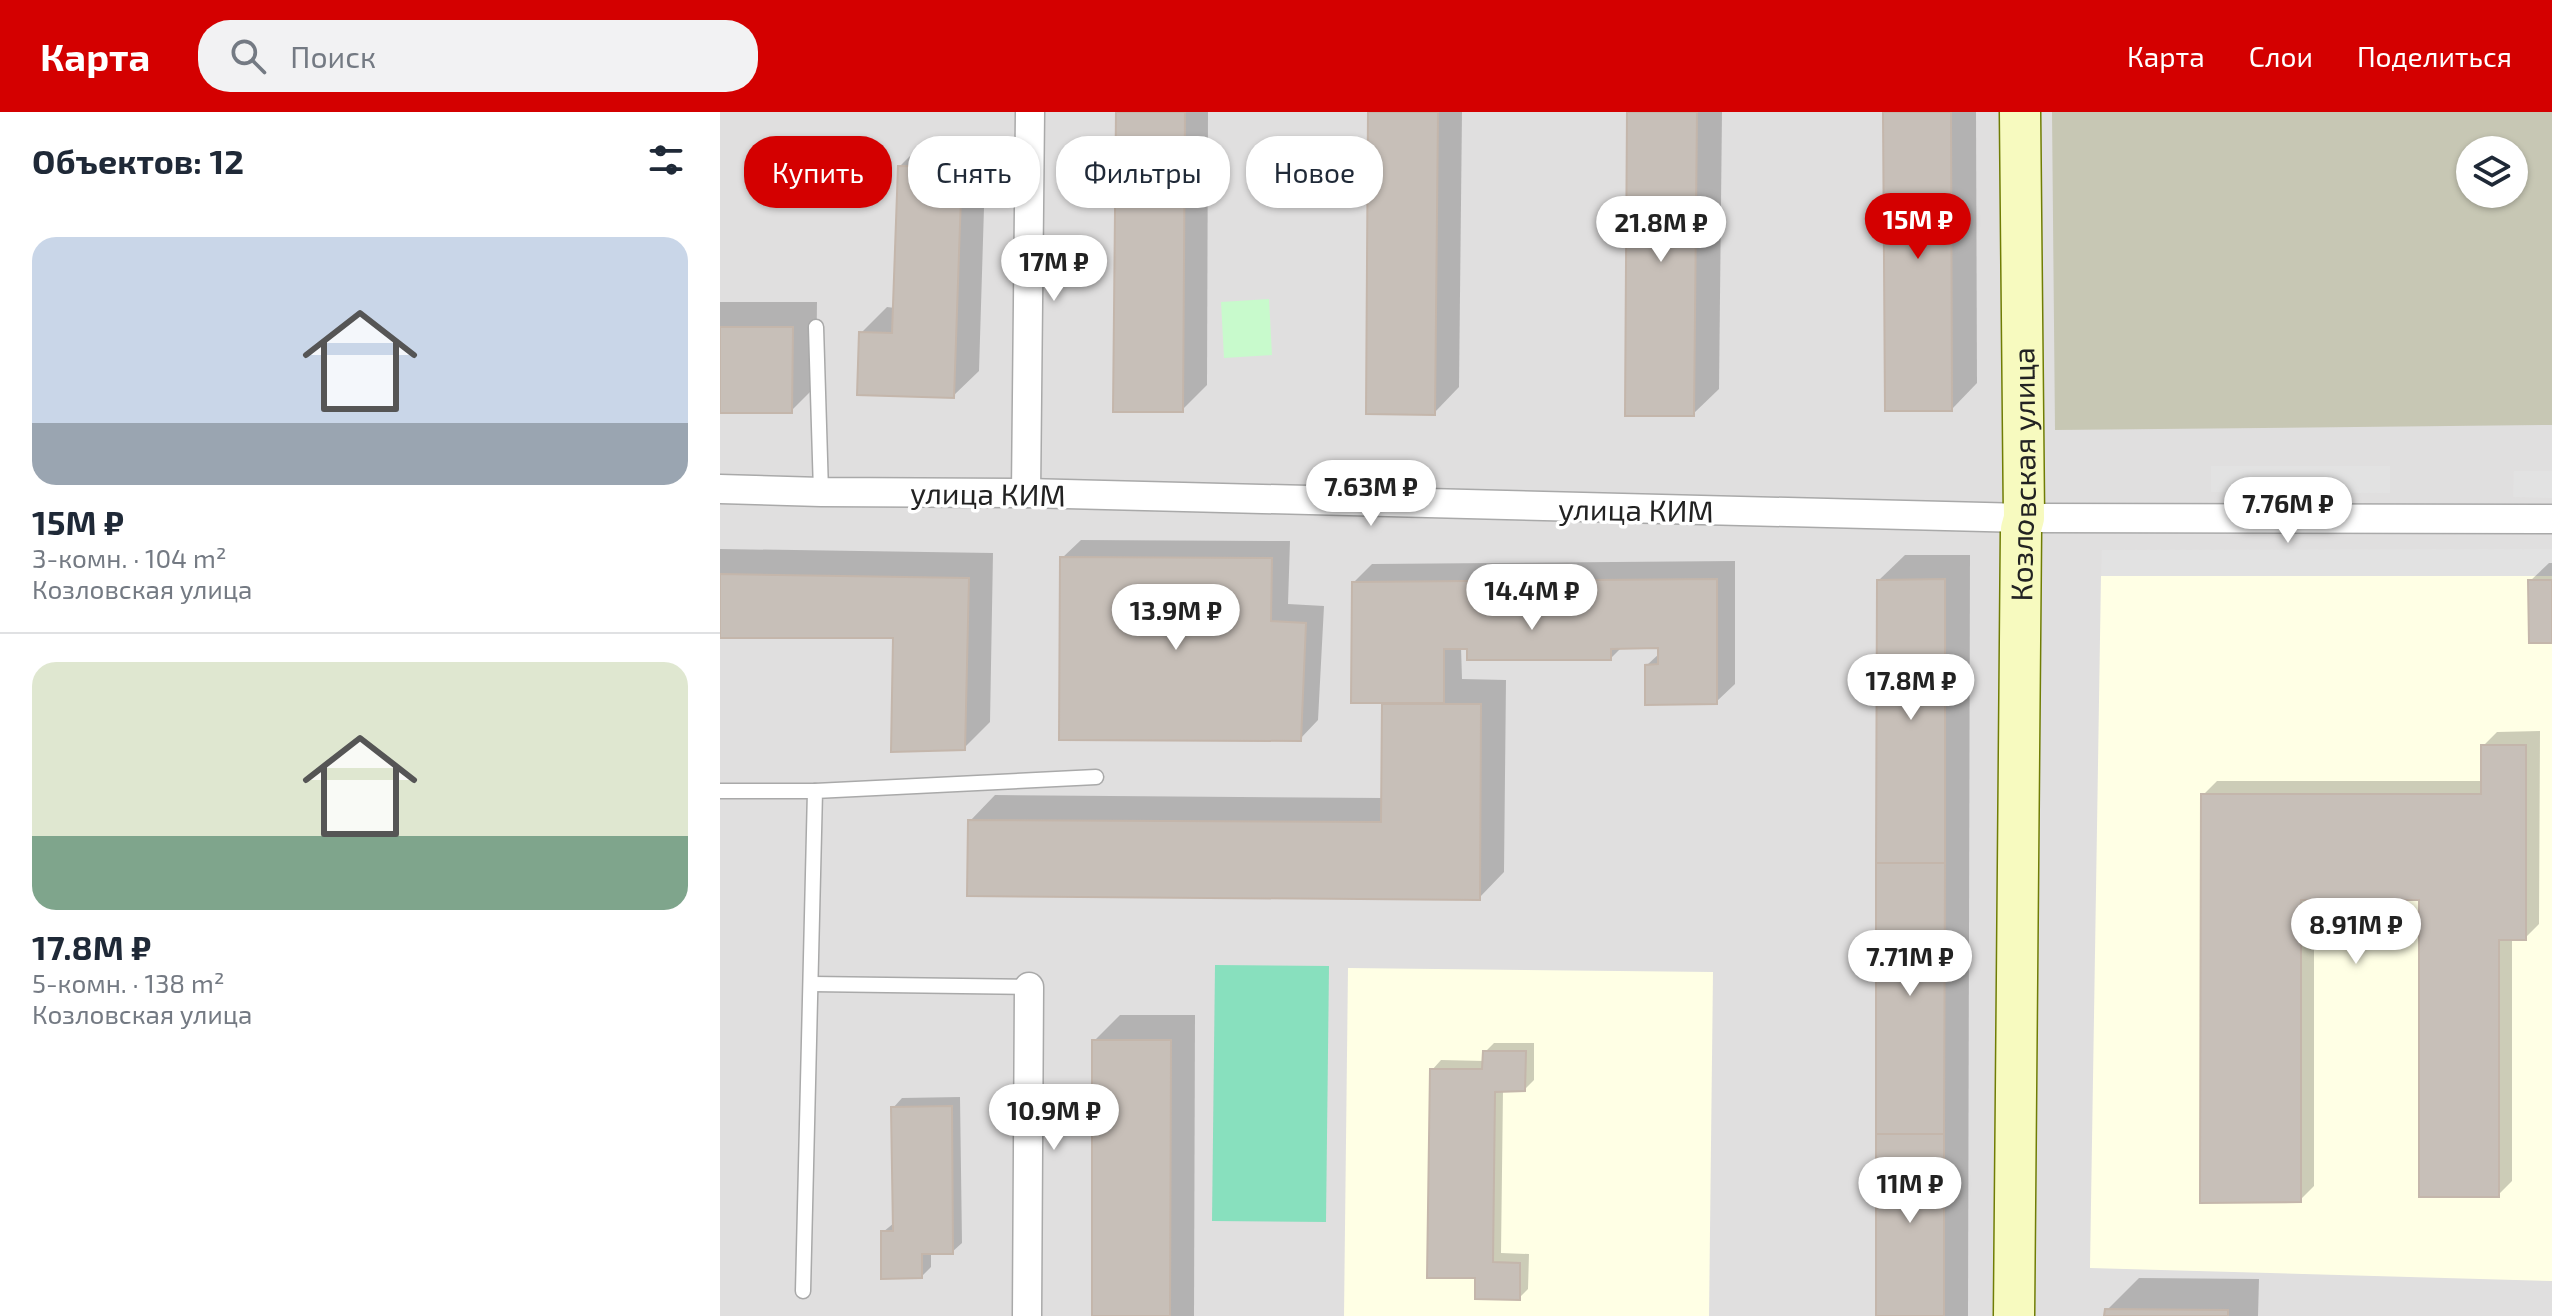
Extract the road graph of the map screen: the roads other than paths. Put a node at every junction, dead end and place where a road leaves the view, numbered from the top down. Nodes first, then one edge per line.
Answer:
1 (1030, 112) edge
2 (2020, 112) edge
3 (816, 327) dead end
4 (720, 489) edge
5 (821, 492) junction
6 (1026, 493) junction
7 (2024, 518) junction
8 (2552, 519) edge
9 (1096, 777) dead end
10 (720, 791) edge
11 (815, 791) junction
12 (812, 984) junction
13 (1029, 987) joint
14 (803, 1291) dead end
15 (1027, 1316) edge
16 (2014, 1316) edge

1 - 6 street
2 - 7 street, Козловская улица
3 - 5 lane
4 - 5 street, улица КИМ
5 - 6 street, улица КИМ
6 - 7 street, улица КИМ
7 - 8 street, улица КИМ
7 - 16 street, Козловская улица
9 - 11 lane
10 - 11 lane
11 - 12 lane
12 - 13 lane
12 - 14 lane
13 - 15 street

